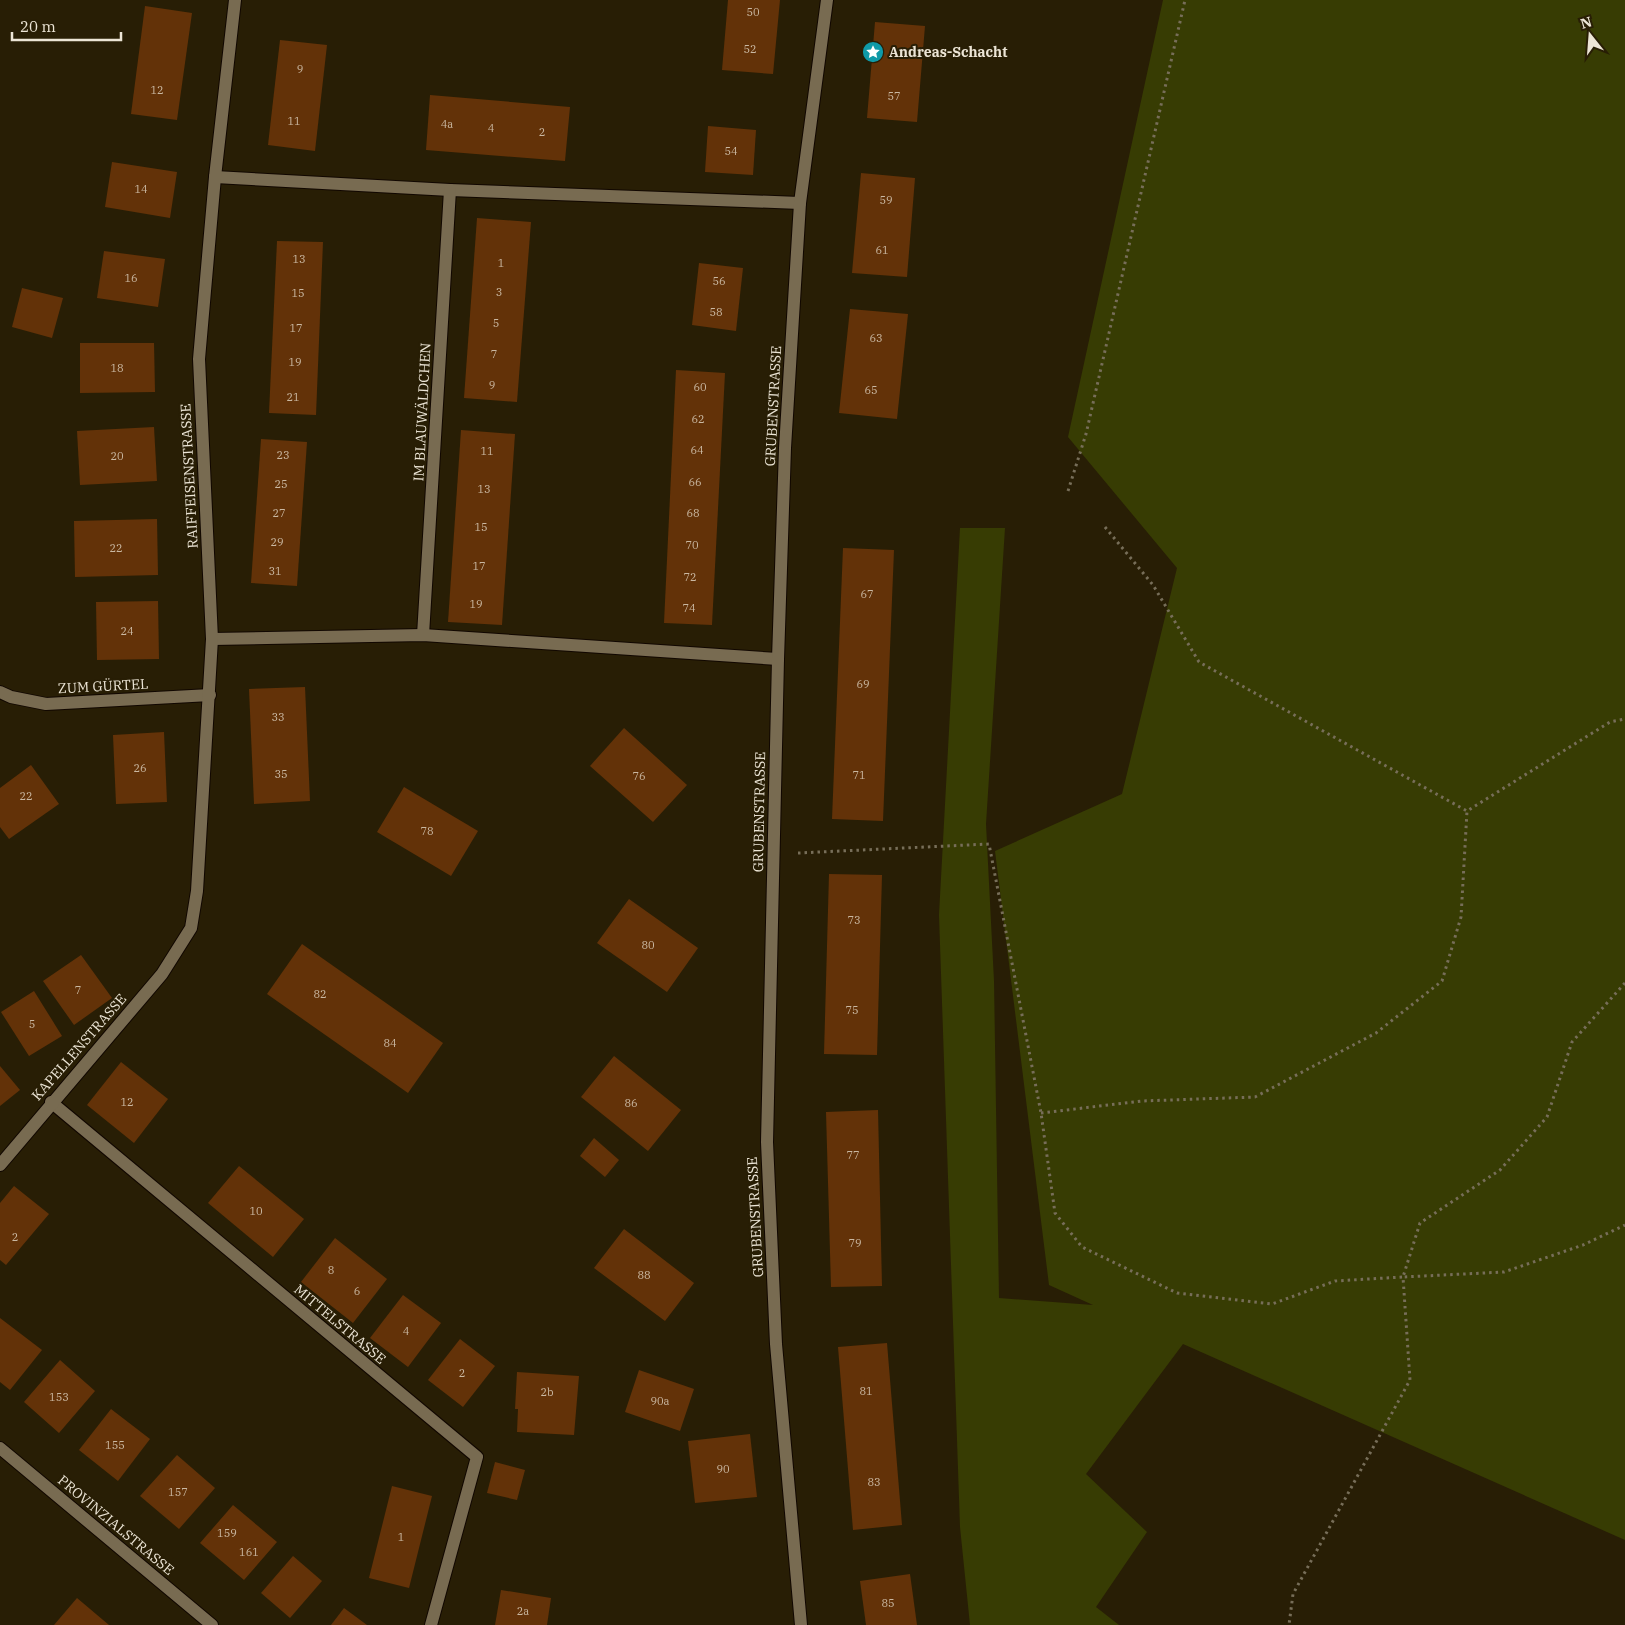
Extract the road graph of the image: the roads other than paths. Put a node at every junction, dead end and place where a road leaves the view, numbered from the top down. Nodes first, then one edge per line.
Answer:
1 (235, 0) edge
2 (827, 0) edge
3 (214, 177) junction
4 (450, 190) junction
5 (800, 203) junction
6 (423, 636) junction
7 (212, 639) junction
8 (778, 659) junction
9 (0, 692) edge
10 (210, 695) junction
11 (180, 948) joint
12 (51, 1102) junction
13 (0, 1165) edge
14 (0, 1448) edge
15 (212, 1625) edge
16 (431, 1625) edge
17 (801, 1625) edge

1 - 3 street, RAIFFEISENSTRASSE
2 - 5 street, GRUBENSTRASSE
3 - 4 street
3 - 7 street, RAIFFEISENSTRASSE
4 - 5 street
4 - 6 street, IM BLAUWÄLDCHEN
5 - 8 street, GRUBENSTRASSE
6 - 7 street
6 - 8 street
7 - 10 street, RAIFFEISENSTRASSE
8 - 17 street, GRUBENSTRASSE
9 - 10 street, ZUM GÜRTEL
10 - 11 street, RAIFFEISENSTRASSE
11 - 12 street, KAPELLENSTRASSE
12 - 13 street, KAPELLENSTRASSE
12 - 16 street, MITTELSTRASSE
14 - 15 street, PROVINZIALSTRASSE

